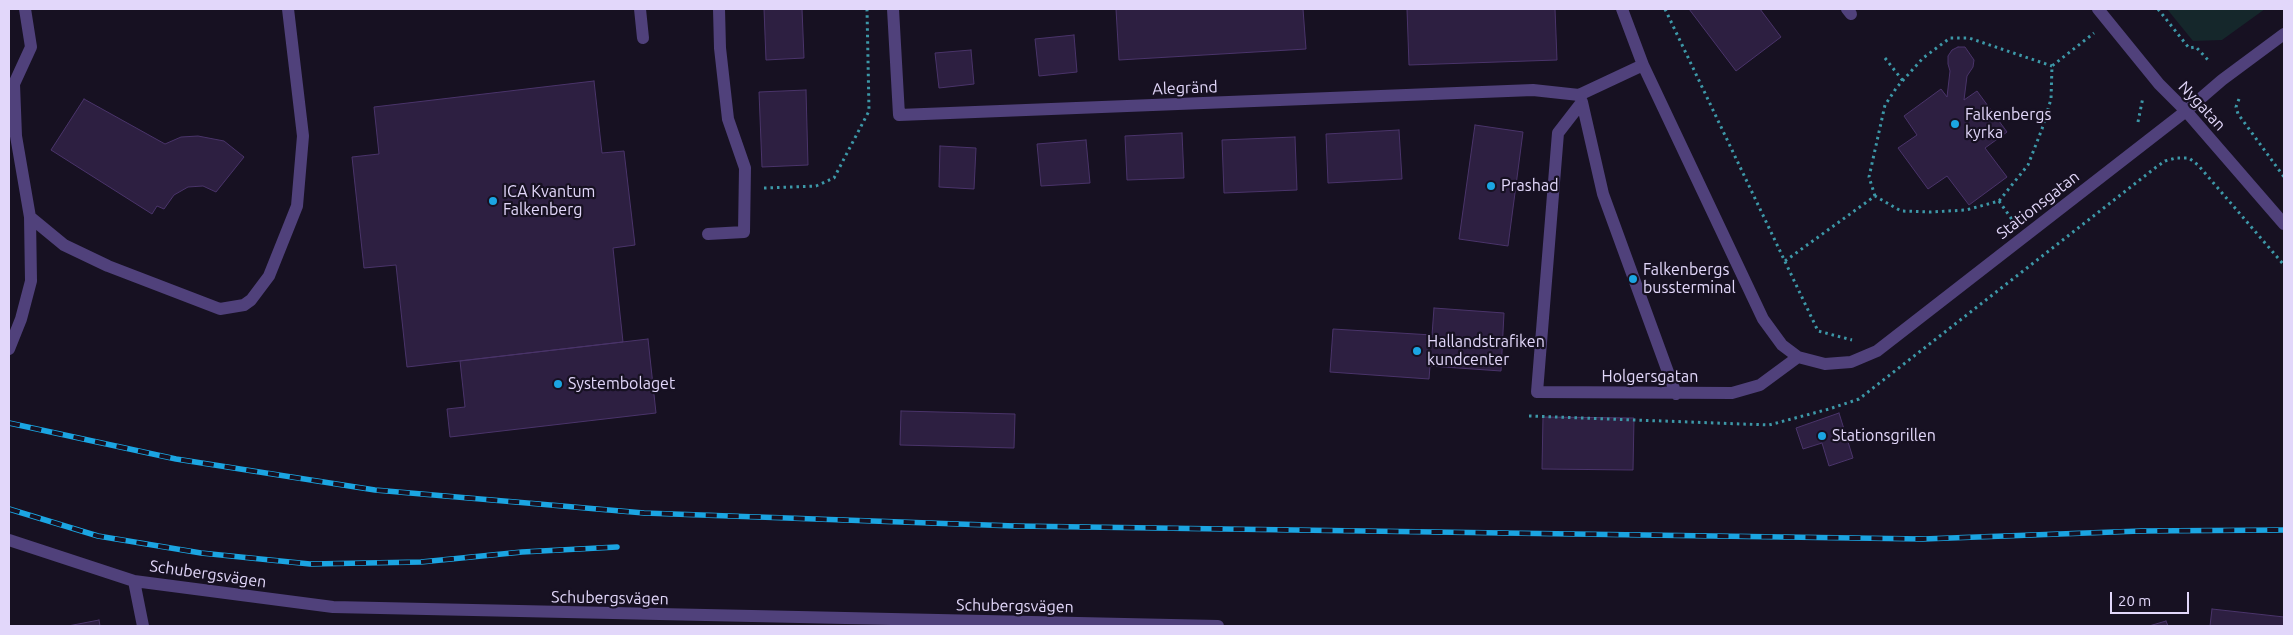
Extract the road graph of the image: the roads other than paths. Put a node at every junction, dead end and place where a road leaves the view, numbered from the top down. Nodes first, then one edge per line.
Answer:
1 (25, 9) edge
2 (288, 9) edge
3 (640, 9) edge
4 (719, 9) edge
5 (893, 9) edge
6 (1622, 9) edge
7 (2098, 9) edge
8 (2284, 34) edge
9 (643, 38) dead end
10 (1643, 65) junction
11 (12, 85) edge
12 (1580, 99) junction
13 (2186, 111) junction
14 (30, 217) junction
15 (2284, 224) edge
16 (708, 234) dead end
17 (9, 349) edge
18 (1798, 357) junction
19 (1676, 394) junction
20 (9, 540) edge
21 (134, 580) junction
22 (143, 626) edge
23 (1218, 626) edge

1 - 11 street
2 - 14 street
3 - 9 street
4 - 16 street
5 - 12 street, Alegränd
6 - 10 street
7 - 13 street, Nygatan
8 - 13 street, Stationsgatan
10 - 12 street, Holgersgatan
10 - 18 street
11 - 14 street
12 - 19 street
12 - 19 street, Holgersgatan
13 - 15 street, Nygatan
13 - 18 street, Stationsgatan
14 - 17 street
18 - 19 street, Holgersgatan
20 - 21 street, Schubergsvägen
21 - 22 street
21 - 23 street, Schubergsvägen

